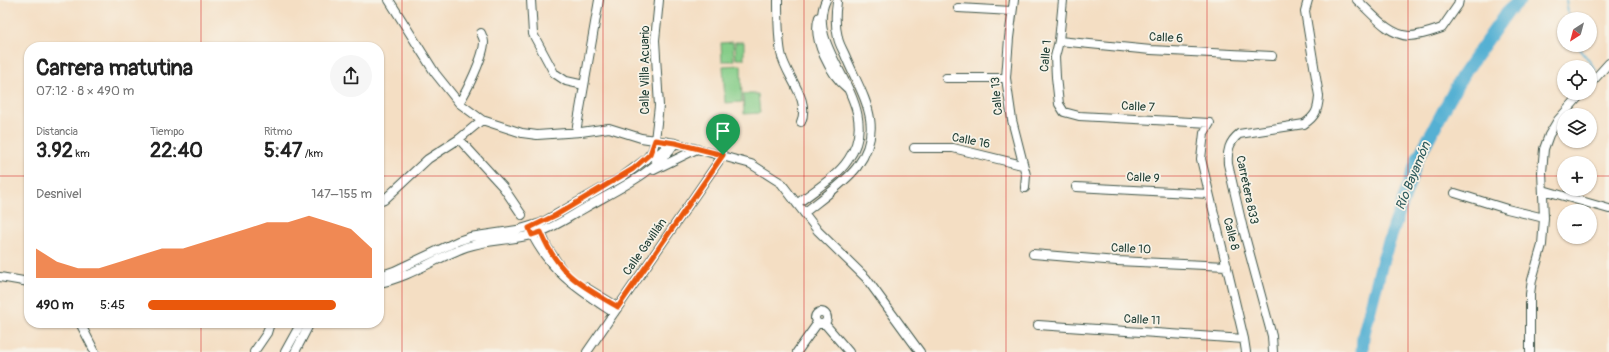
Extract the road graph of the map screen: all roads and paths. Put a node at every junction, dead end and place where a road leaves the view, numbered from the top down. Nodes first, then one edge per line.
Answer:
1 (389, 0) edge
2 (532, 0) edge
3 (599, 0) edge
4 (659, 0) edge
5 (778, 0) edge
6 (1014, 0) edge
7 (1063, 0) edge
8 (1308, 0) edge
9 (1357, 0) edge
10 (1459, 0) edge
11 (837, 1) edge
12 (824, 3) edge
13 (958, 8) dead end
14 (1012, 11) junction
15 (481, 33) dead end
16 (1059, 41) junction
17 (1272, 56) dead end
18 (1609, 63) edge
19 (1597, 76) edge
20 (946, 78) dead end
21 (1006, 78) junction
22 (584, 85) junction
23 (1576, 100) edge
24 (459, 103) junction
25 (1064, 112) joint
26 (482, 120) junction
27 (801, 122) dead end
28 (1210, 123) joint
29 (576, 132) junction
30 (459, 139) junction
31 (655, 140) junction
32 (671, 142) junction
33 (914, 148) dead end
34 (697, 149) junction
35 (723, 155) junction
36 (1022, 165) junction
37 (633, 169) junction
38 (638, 177) junction
39 (1076, 187) dead end
40 (1025, 188) dead end
41 (1543, 190) junction
42 (1455, 193) dead end
43 (1209, 194) junction
44 (384, 200) edge
45 (797, 204) junction
46 (1609, 209) edge
47 (804, 213) junction
48 (522, 215) dead end
49 (1544, 218) junction
50 (539, 228) junction
51 (530, 231) junction
52 (1033, 254) dead end
53 (1227, 266) junction
54 (384, 274) edge
55 (0, 276) edge
56 (24, 281) edge
57 (384, 282) edge
58 (616, 310) junction
59 (1038, 325) dead end
60 (82, 328) edge
61 (268, 328) edge
62 (298, 328) edge
63 (307, 328) edge
64 (1244, 339) junction
65 (94, 352) edge
66 (254, 352) edge
67 (285, 352) edge
68 (295, 352) edge
69 (587, 352) edge
70 (797, 352) edge
71 (849, 352) edge
72 (920, 352) edge
73 (1246, 352) edge
74 (1273, 352) edge
75 (1530, 352) edge

1 - 24 street
2 - 22 street
3 - 22 street
4 - 31 street, Calle Villa Acuario
5 - 27 street
6 - 14 street, Calle 13
7 - 16 street, Calle 1
8 - 74 street, Carretera 833
9 - 10 street
11 - 47 street
12 - 45 street
13 - 14 street
14 - 21 street, Calle 13
15 - 24 street
16 - 17 street, Calle 6
16 - 25 street, Calle 1
18 - 19 street
20 - 21 street
21 - 36 street, Calle 13
22 - 29 street
23 - 41 street
24 - 26 street
25 - 28 street, Calle 7
26 - 29 street
26 - 30 street
28 - 43 street, Calle 8
29 - 31 street
30 - 44 street
30 - 48 street
31 - 32 street
31 - 37 street
32 - 34 street
32 - 37 street
32 - 38 street
33 - 36 street, Calle 16
34 - 35 street
34 - 38 street
35 - 45 street
35 - 58 street, Calle Gavillán
36 - 40 street, Calle 13
37 - 50 street
38 - 50 street
39 - 43 street, Calle 9
41 - 46 street
41 - 49 street
42 - 49 street
43 - 53 street, Calle 8
45 - 47 street
47 - 72 street
49 - 75 street
50 - 51 street
50 - 58 street
51 - 54 street
51 - 57 street
51 - 58 street
52 - 53 street, Calle 10
53 - 64 street, Calle 8
55 - 56 street
58 - 69 street, Calle Gavillán
59 - 64 street, Calle 11
60 - 65 street
61 - 66 street
62 - 67 street
63 - 68 street
64 - 73 street, Calle 8
70 - 71 street

